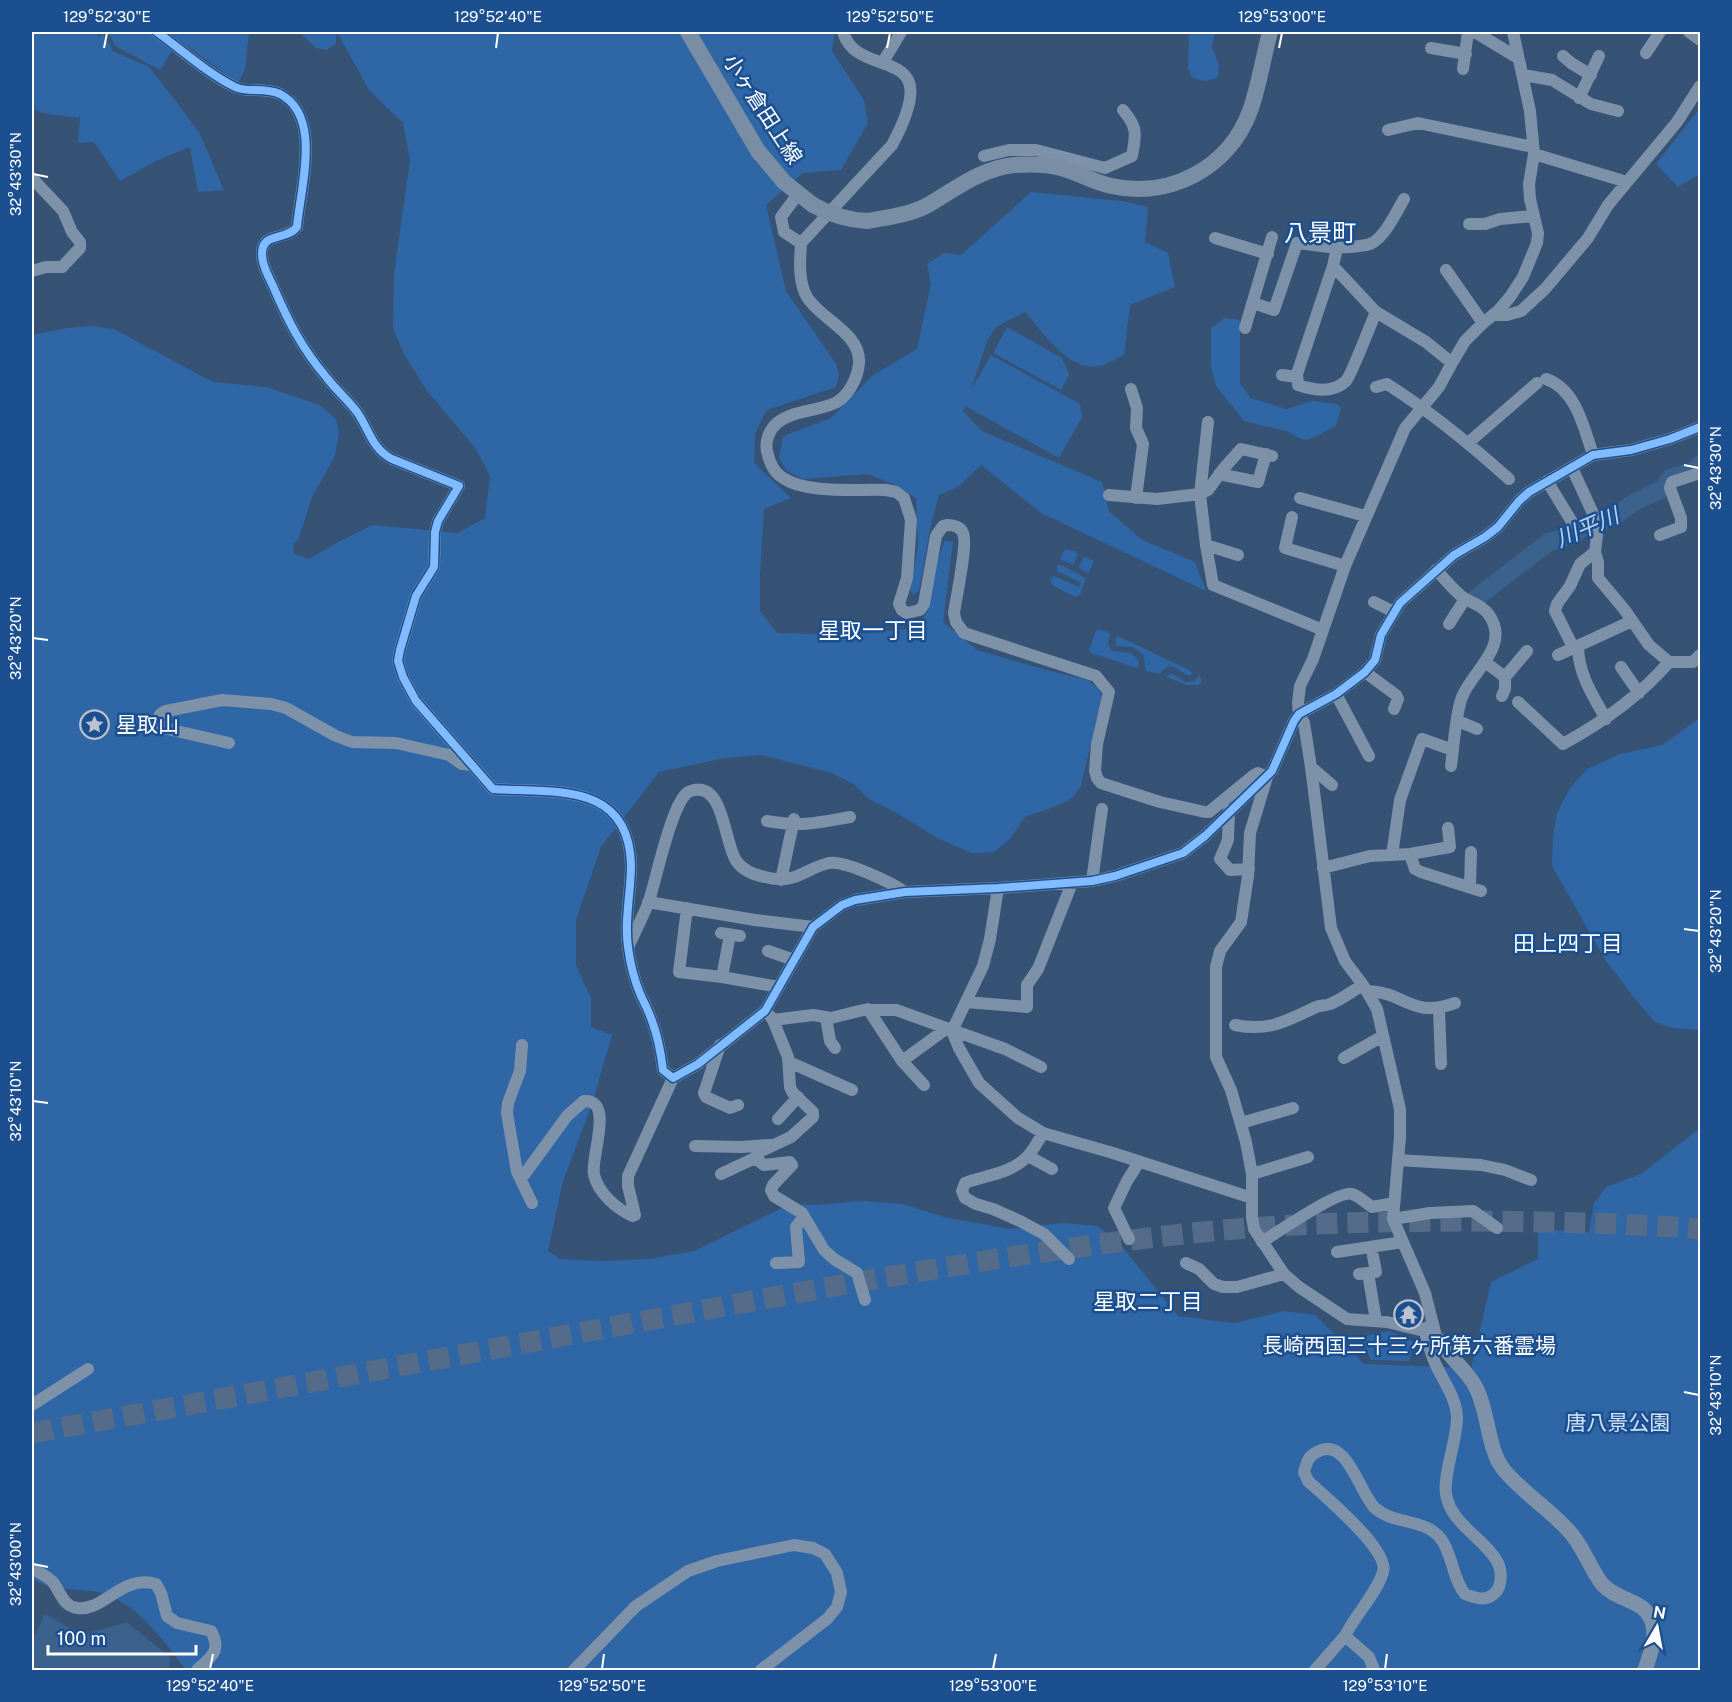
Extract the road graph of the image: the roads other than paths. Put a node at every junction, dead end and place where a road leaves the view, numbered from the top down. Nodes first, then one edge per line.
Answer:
1 (157, 32) edge
2 (687, 32) edge
3 (843, 32) edge
4 (901, 32) edge
5 (1270, 32) edge
6 (1468, 32) edge
7 (1475, 32) edge
8 (1513, 32) edge
9 (1660, 32) edge
10 (1689, 32) edge
11 (1701, 40) edge
12 (1431, 48) dead end
13 (1646, 53) dead end
14 (1466, 54) junction
15 (1563, 56) dead end
16 (1599, 56) dead end
17 (1518, 58) junction
18 (883, 62) junction
19 (1463, 69) dead end
20 (1523, 75) junction
21 (1591, 75) junction
22 (1701, 86) edge
23 (1579, 98) junction
24 (1123, 110) dead end
25 (1618, 111) dead end
26 (1388, 130) dead end
27 (1533, 151) junction
28 (984, 156) dead end
29 (32, 178) edge
30 (1627, 182) junction
31 (798, 194) junction
32 (1404, 199) dead end
33 (1533, 216) junction
34 (1469, 224) dead end
35 (1272, 237) dead end
36 (1215, 238) dead end
37 (801, 243) junction
38 (1337, 248) junction
39 (1268, 254) junction
40 (1333, 266) junction
41 (32, 270) edge
42 (1446, 270) dead end
43 (1253, 303) junction
44 (1376, 312) junction
45 (1488, 319) junction
46 (1245, 328) dead end
47 (1452, 363) junction
48 (1282, 375) dead end
49 (1297, 377) junction
50 (1376, 387) dead end
51 (1131, 389) dead end
52 (1422, 407) junction
53 (1208, 422) dead end
54 (1700, 427) edge
55 (1468, 443) junction
56 (1593, 455) junction
57 (1572, 468) junction
58 (1701, 473) edge
59 (1219, 474) junction
60 (1509, 478) dead end
61 (1547, 481) junction
62 (1200, 494) junction
63 (1110, 495) dead end
64 (1136, 498) junction
65 (1300, 498) dead end
66 (1365, 516) junction
67 (1292, 517) dead end
68 (1566, 519) dead end
69 (1660, 535) dead end
70 (1206, 545) junction
71 (1595, 552) junction
72 (1238, 555) dead end
73 (1345, 566) junction
74 (1437, 570) junction
75 (1465, 599) junction
76 (1374, 602) dead end
77 (1394, 612) junction
78 (1632, 621) junction
79 (1449, 624) dead end
80 (1323, 630) junction
81 (1576, 648) junction
82 (1527, 651) dead end
83 (1558, 655) dead end
84 (1701, 655) edge
85 (1485, 662) junction
86 (1669, 662) junction
87 (1621, 667) dead end
88 (1365, 672) junction
89 (1505, 677) junction
90 (1639, 693) junction
91 (1336, 694) junction
92 (1502, 696) dead end
93 (1518, 702) dead end
94 (1394, 709) dead end
95 (1299, 714) junction
96 (1606, 719) junction
97 (1458, 721) junction
98 (1477, 729) dead end
99 (229, 743) dead end
100 (1453, 750) junction
101 (1369, 756) dead end
102 (472, 765) junction
103 (1451, 766) dead end
104 (1311, 767) junction
105 (1267, 777) junction
106 (1332, 785) dead end
107 (1102, 809) dead end
108 (1229, 810) junction
109 (850, 817) dead end
110 (767, 821) dead end
111 (794, 822) junction
112 (1448, 828) dead end
113 (1471, 852) dead end
114 (1410, 854) junction
115 (1392, 855) junction
116 (1323, 868) junction
117 (1249, 869) junction
118 (782, 880) junction
119 (1092, 881) junction
120 (1072, 883) junction
121 (998, 888) junction
122 (905, 892) junction
123 (648, 902) junction
124 (687, 908) junction
125 (813, 927) junction
126 (731, 935) dead end
127 (628, 948) junction
128 (768, 951) dead end
129 (794, 960) junction
130 (722, 977) junction
131 (779, 987) junction
132 (1365, 988) junction
133 (966, 1002) junction
134 (1455, 1003) dead end
135 (1439, 1009) junction
136 (868, 1010) junction
137 (769, 1016) junction
138 (826, 1017) junction
139 (1235, 1025) dead end
140 (949, 1030) junction
141 (1383, 1036) junction
142 (522, 1045) dead end
143 (720, 1045) junction
144 (835, 1048) dead end
145 (1344, 1058) dead end
146 (902, 1061) junction
147 (789, 1062) junction
148 (1440, 1064) dead end
149 (1041, 1067) dead end
150 (673, 1078) junction
151 (924, 1085) dead end
152 (852, 1090) dead end
153 (798, 1097) junction
154 (738, 1105) dead end
155 (1293, 1108) dead end
156 (778, 1119) dead end
157 (1241, 1123) junction
158 (1042, 1133) junction
159 (695, 1146) dead end
160 (772, 1147) junction
161 (1028, 1156) junction
162 (1308, 1157) dead end
163 (755, 1158) junction
164 (1398, 1160) junction
165 (1139, 1162) junction
166 (1052, 1169) dead end
167 (721, 1173) dead end
168 (1252, 1174) junction
169 (521, 1179) junction
170 (1531, 1180) dead end
171 (1252, 1198) junction
172 (532, 1203) dead end
173 (1394, 1203) junction
174 (804, 1216) junction
175 (1393, 1219) junction
176 (1497, 1228) dead end
177 (1129, 1239) dead end
178 (1262, 1242) junction
179 (1403, 1242) junction
180 (1337, 1252) dead end
181 (1373, 1256) dead end
182 (1069, 1259) dead end
183 (776, 1263) dead end
184 (1186, 1263) dead end
185 (1284, 1274) junction
186 (865, 1300) dead end
187 (1376, 1321) junction
188 (1433, 1325) junction
189 (1440, 1341) joint
190 (88, 1369) dead end
191 (32, 1405) edge
192 (32, 1569) edge
193 (1345, 1636) junction
194 (197, 1671) edge
195 (574, 1671) edge
196 (761, 1671) edge
197 (1315, 1671) edge
198 (1374, 1671) edge
199 (1645, 1671) edge

1 - 102 street
2 - 31 main road, 小ヶ倉田上線
3 - 18 street
4 - 18 street
5 - 31 main road, 小ヶ倉田上線, bridge
6 - 14 street
7 - 17 street
8 - 17 street
9 - 13 street
10 - 11 street
12 - 14 street
14 - 19 street
15 - 21 street
16 - 21 street
17 - 20 street
18 - 37 street
20 - 23 street
20 - 27 street
21 - 23 street
22 - 30 street
23 - 25 street
24 - 28 street
26 - 27 street
27 - 30 street
27 - 33 street
29 - 41 street
30 - 45 street
31 - 37 street
32 - 38 street
33 - 34 street
33 - 45 street
35 - 39 street
36 - 39 street
37 - 105 street
38 - 40 street
38 - 43 street
39 - 43 street
40 - 44 street
40 - 49 street
42 - 45 street
43 - 46 street
44 - 47 street
44 - 49 street
45 - 47 street
47 - 52 street
48 - 49 street
50 - 52 street
51 - 64 street
52 - 55 street
52 - 66 street
53 - 62 street
54 - 56 street
55 - 56 street
55 - 60 street
56 - 57 street
57 - 61 street
57 - 71 street
58 - 69 street
59 - 59 street
59 - 62 street
61 - 68 street
61 - 74 street
62 - 64 street
62 - 70 street
63 - 64 street
65 - 66 street
66 - 73 street
67 - 73 street
70 - 72 street
70 - 80 street
71 - 78 street
71 - 81 street
73 - 80 street
74 - 75 street
74 - 77 street
75 - 79 street
75 - 85 street
76 - 77 street
77 - 88 street
78 - 81 street
78 - 86 street
80 - 95 street
81 - 83 street
81 - 96 street
82 - 89 street
84 - 86 street
85 - 89 street
85 - 97 street
86 - 90 street
87 - 90 street
88 - 91 street
88 - 94 street
89 - 92 street
90 - 96 street
91 - 95 street
91 - 101 street
93 - 96 street
95 - 104 street
95 - 105 street
97 - 98 street
97 - 100 street
99 - 102 street
100 - 103 street
100 - 115 street
102 - 127 street
104 - 106 street
104 - 116 street
105 - 108 street
105 - 117 street
107 - 119 street
108 - 117 street
108 - 119 street
109 - 111 street
110 - 111 street
111 - 118 street
112 - 114 street
113 - 114 street
114 - 115 street
115 - 116 street
116 - 132 street
117 - 157 street
118 - 122 street
118 - 123 street
119 - 120 street
120 - 121 street
120 - 133 street
121 - 122 street
121 - 133 street
122 - 125 street
123 - 124 street
123 - 127 street
124 - 125 street
124 - 130 street
125 - 129 street
126 - 130 street
127 - 150 street
128 - 129 street
129 - 131 street
130 - 131 street
131 - 137 street
132 - 135 street
132 - 139 street
132 - 141 street
133 - 140 street
134 - 135 street
135 - 148 street
136 - 138 street
136 - 140 street
136 - 146 street
137 - 138 street
137 - 143 street
137 - 147 street
138 - 144 street
140 - 146 street
140 - 149 street
140 - 158 street
141 - 145 street
141 - 164 street
142 - 169 street
143 - 150 street
143 - 154 street
146 - 151 street
147 - 152 street
147 - 153 street
150 - 169 street
153 - 156 street
153 - 160 street
155 - 157 street
157 - 168 street
158 - 161 street
158 - 165 street
159 - 160 street
160 - 163 street
161 - 166 street
161 - 182 street
162 - 168 street
163 - 167 street
163 - 174 street
164 - 170 street
164 - 173 street
165 - 171 street
165 - 177 street
168 - 171 street
169 - 172 street
171 - 178 street
173 - 175 street
173 - 178 street
174 - 183 street
174 - 186 street
175 - 176 street
175 - 179 street
178 - 185 street
179 - 180 street
179 - 188 street
181 - 187 street
184 - 185 street
185 - 187 street
187 - 188 street
188 - 189 street
188 - 193 street
189 - 199 street
190 - 191 street
192 - 194 street
193 - 197 street
193 - 198 street
195 - 196 street

